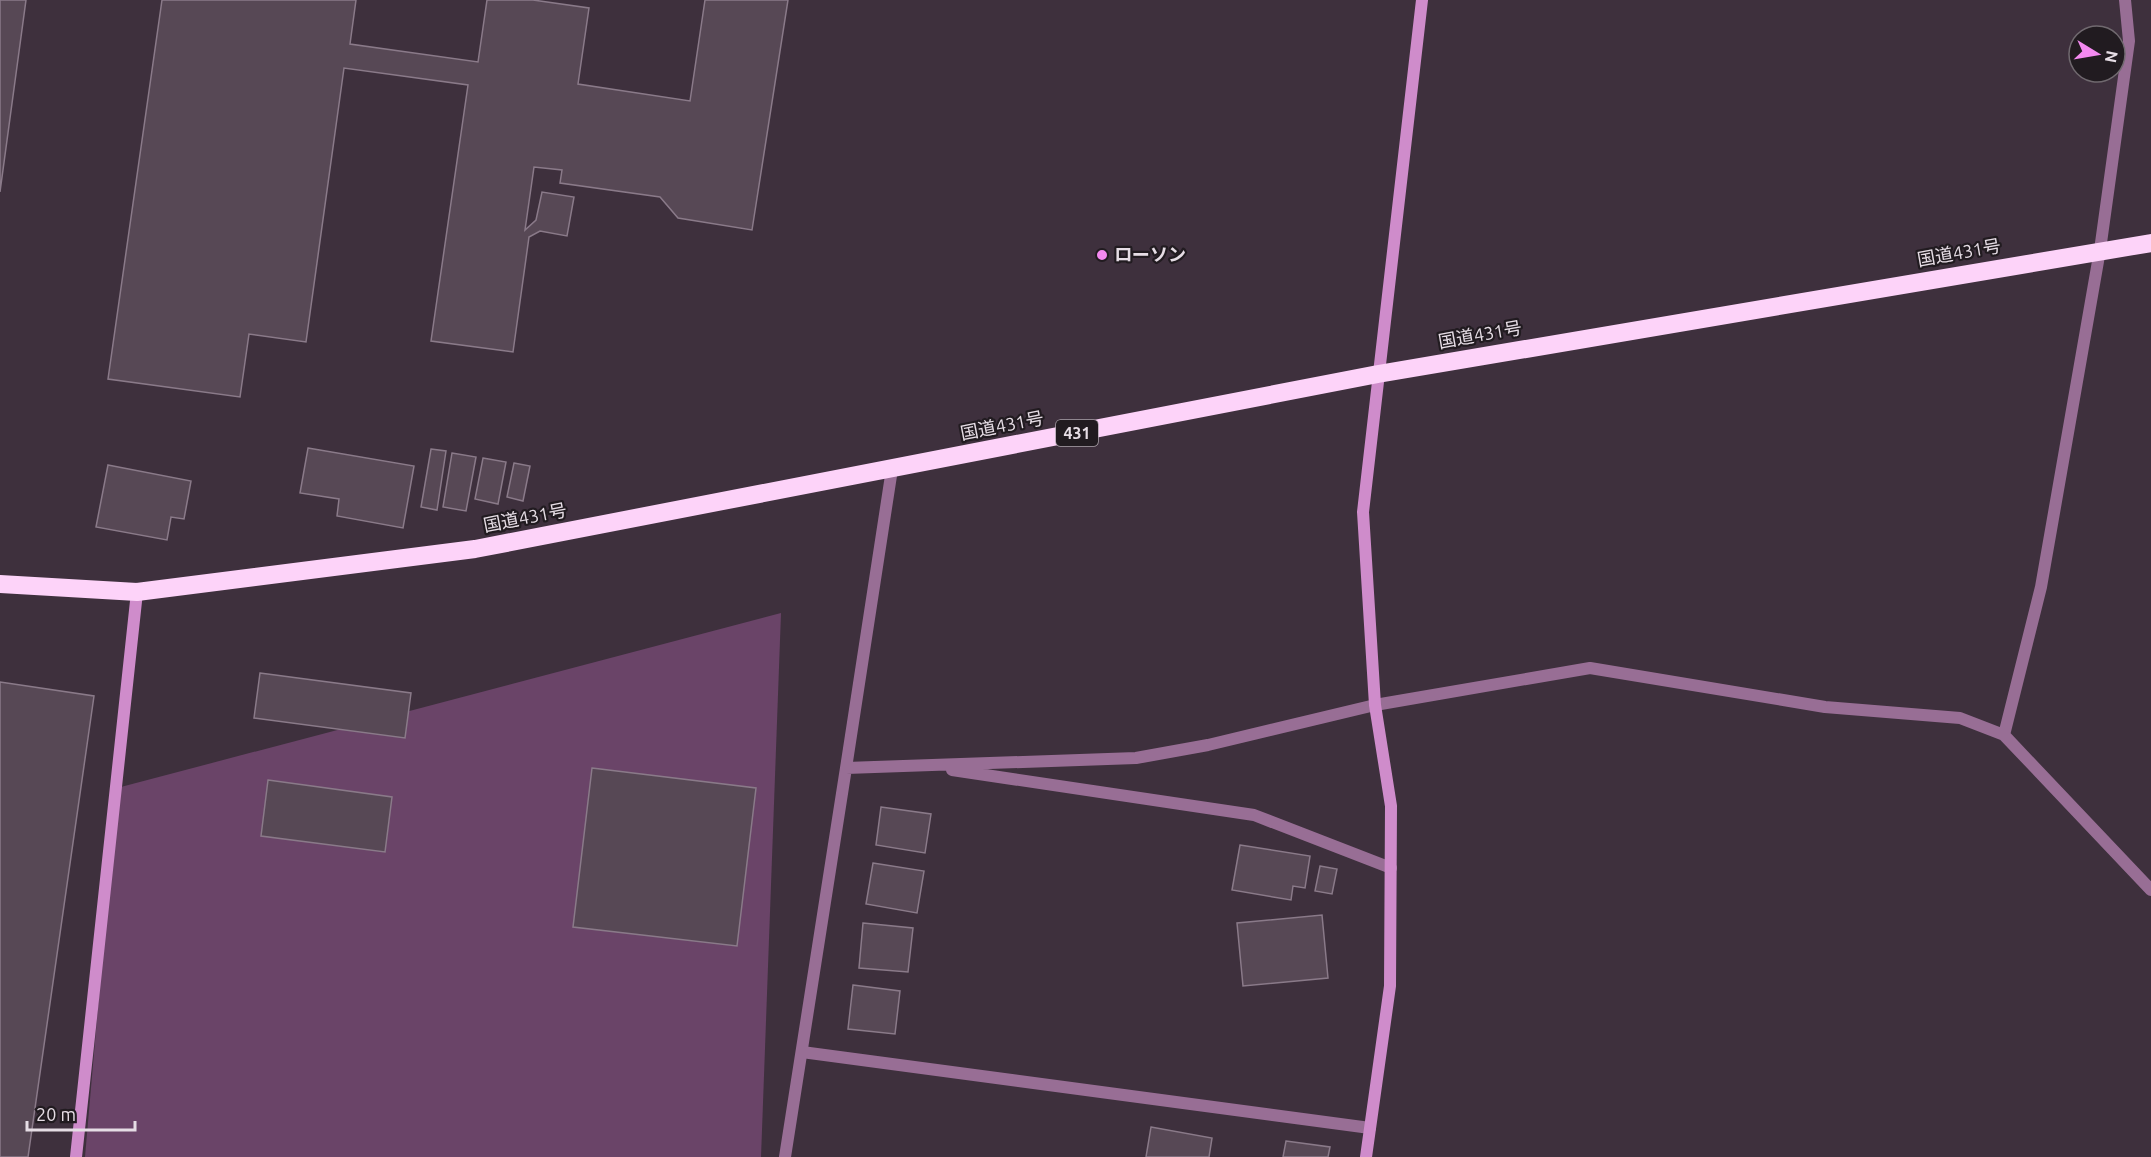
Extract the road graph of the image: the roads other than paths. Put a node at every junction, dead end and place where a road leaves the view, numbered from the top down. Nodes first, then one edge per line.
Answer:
1 (1422, 0) edge
2 (2125, 0) edge
3 (2151, 243) edge
4 (2100, 250) junction
5 (1378, 374) junction
6 (892, 469) junction
7 (0, 584) edge
8 (137, 592) junction
9 (1375, 705) junction
10 (2004, 735) junction
11 (922, 766) junction
12 (846, 768) junction
13 (1390, 868) junction
14 (2151, 890) edge
15 (802, 1052) junction
16 (1370, 1128) junction
17 (76, 1157) edge
18 (785, 1157) edge
19 (1366, 1157) edge

1 - 5 street
2 - 4 street
3 - 4 highway, 国道431号 / 431
4 - 5 highway, 国道431号 / 431
4 - 10 street
5 - 6 highway, 国道431号 / 431
5 - 9 street
6 - 8 highway, 国道431号 / 431
6 - 12 street
7 - 8 highway, 国道431号 / 431
8 - 17 street
9 - 10 street
9 - 11 street
9 - 13 street
10 - 14 street
11 - 12 street
11 - 13 street
12 - 15 street
13 - 16 street
15 - 16 street
15 - 18 street
16 - 19 street

